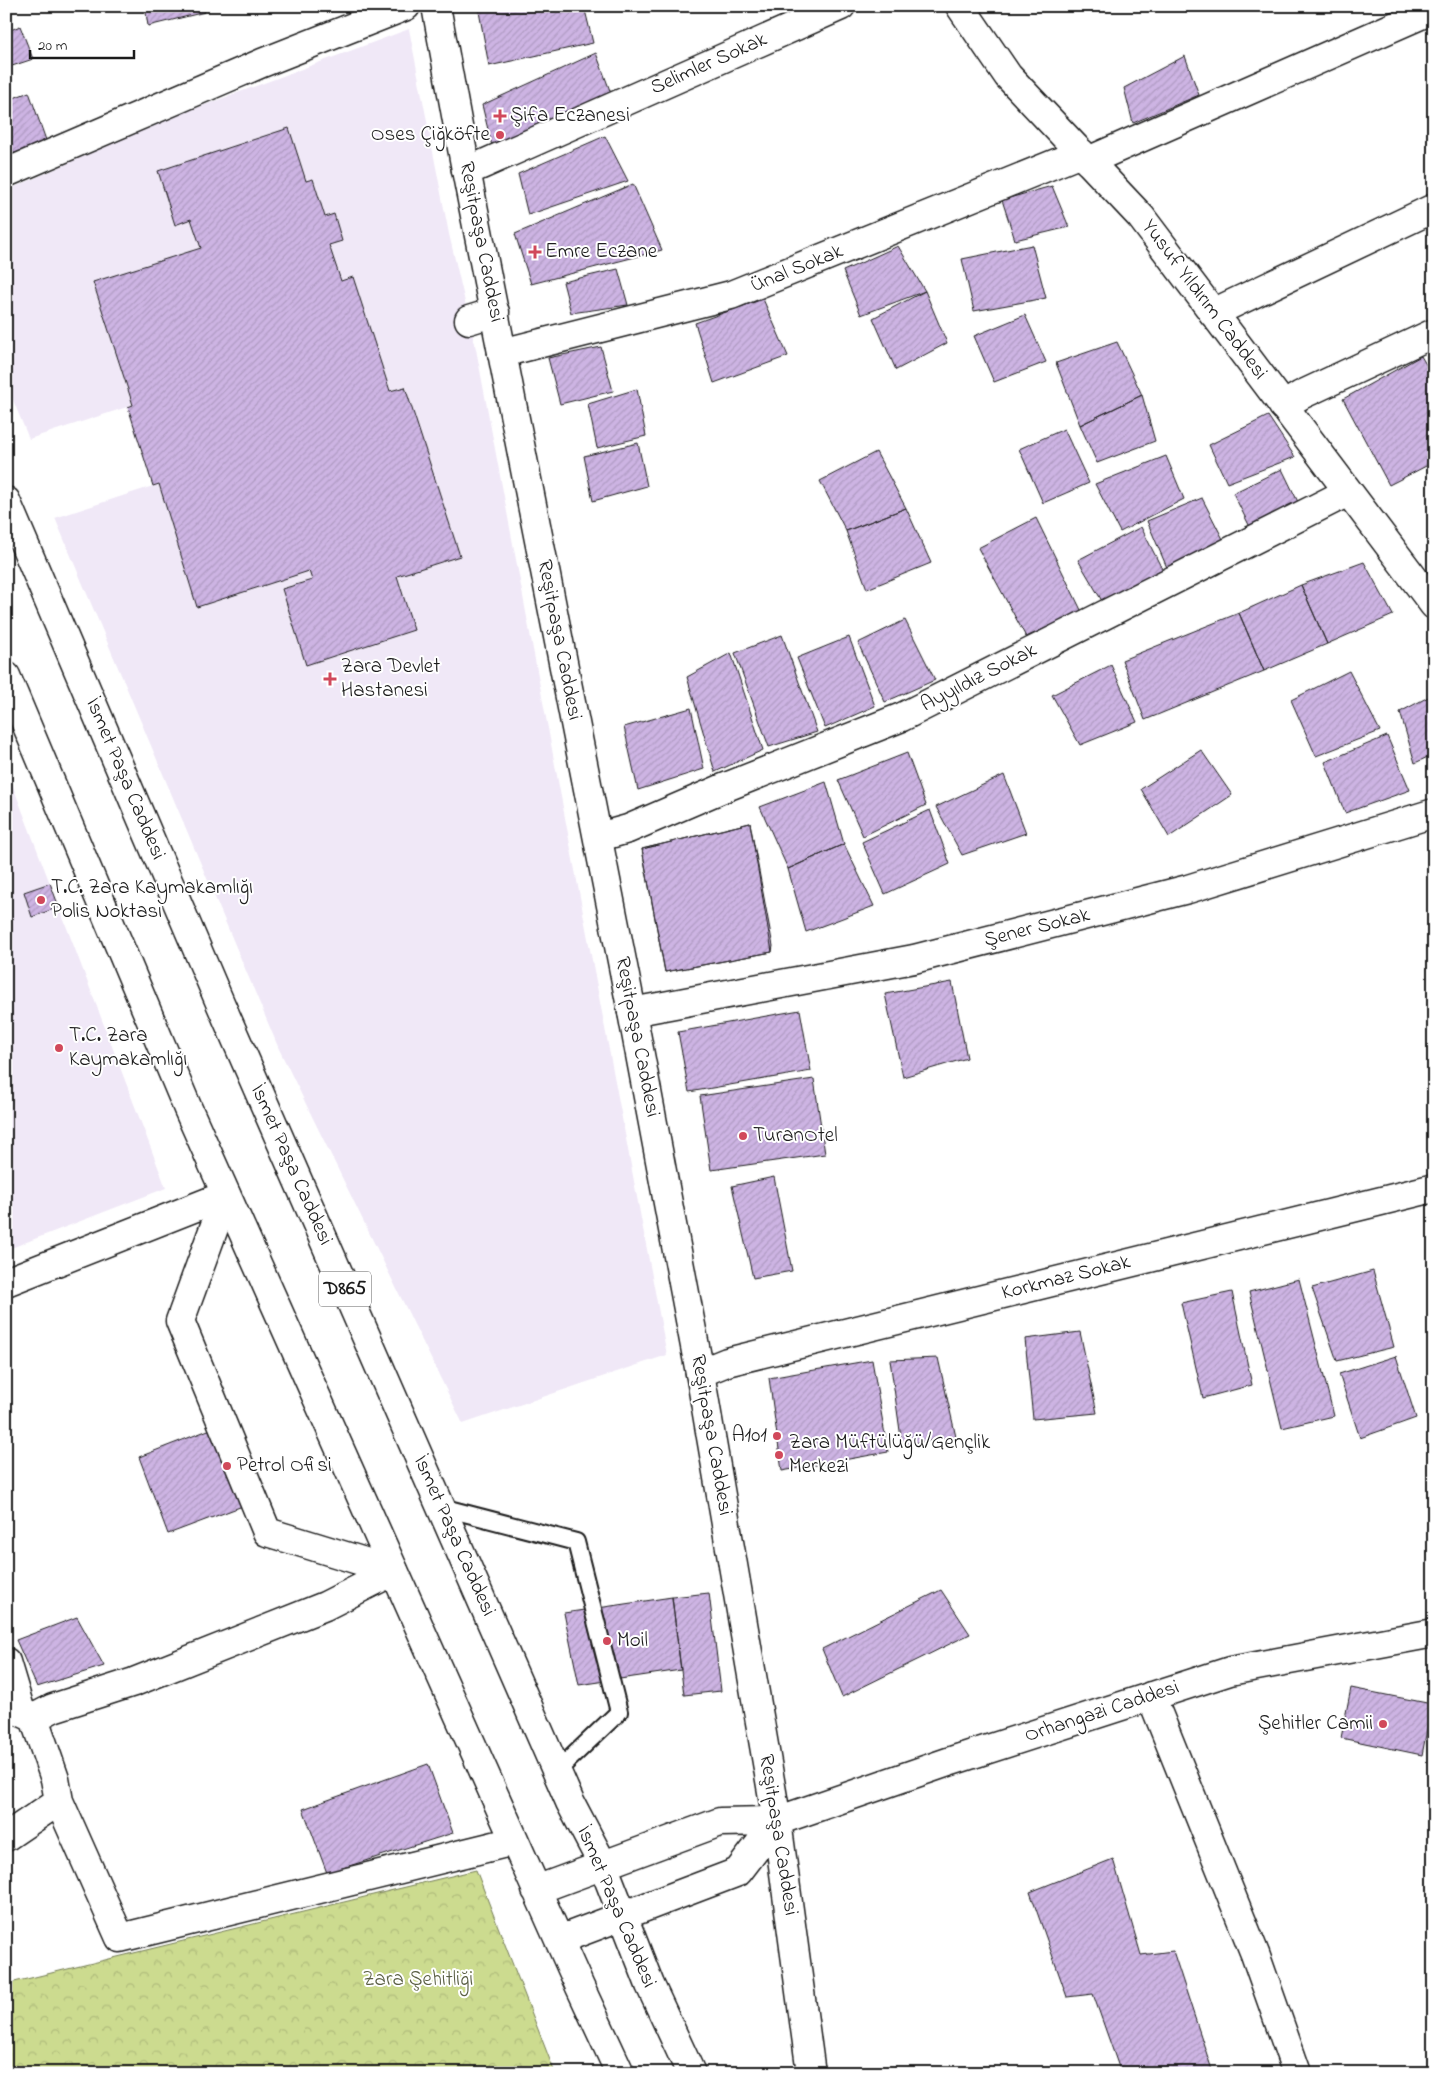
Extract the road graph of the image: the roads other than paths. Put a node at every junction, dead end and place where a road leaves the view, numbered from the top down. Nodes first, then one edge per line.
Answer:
1 (406, 6) edge
2 (436, 6) edge
3 (841, 6) edge
4 (960, 6) edge
5 (1434, 9) edge
6 (1084, 157) junction
7 (466, 170) junction
8 (6, 173) edge
9 (1434, 208) edge
10 (1213, 312) junction
11 (1434, 333) edge
12 (502, 353) junction
13 (1284, 406) junction
14 (1348, 492) junction
15 (6, 502) edge
16 (1434, 605) edge
17 (6, 676) edge
18 (1434, 813) edge
19 (599, 837) junction
20 (632, 1012) junction
21 (1434, 1188) edge
22 (226, 1195) junction
23 (6, 1282) edge
24 (700, 1373) junction
25 (441, 1507) junction
26 (394, 1571) junction
27 (1434, 1633) edge
28 (6, 1662) edge
29 (1151, 1696) junction
30 (34, 1718) junction
31 (556, 1772) junction
32 (60, 1801) junction
33 (777, 1821) junction
34 (6, 1838) edge
35 (514, 1841) junction
36 (603, 1865) junction
37 (536, 1890) junction
38 (621, 1916) junction
39 (559, 1940) junction
40 (620, 2073) edge
41 (691, 2073) edge
42 (811, 2073) edge
43 (1298, 2073) edge

1 - 8 main road
2 - 7 main road, Reşitpaşa Caddesi
3 - 7 main road, Selimler Sokak
4 - 6 main road, Yusuf Yıldırım Caddesi
5 - 6 main road, Ünal Sokak
6 - 10 main road, Yusuf Yıldırım Caddesi
6 - 12 main road, Ünal Sokak
7 - 12 main road, Reşitpaşa Caddesi
9 - 10 main road
10 - 13 main road, Yusuf Yıldırım Caddesi
11 - 13 main road
12 - 19 main road, Reşitpaşa Caddesi
13 - 14 main road, Yusuf Yıldırım Caddesi
14 - 16 main road, Yusuf Yıldırım Caddesi
14 - 19 main road, Ayyıldız Sokak
15 - 25 main road, İsmet Paşa Caddesi / D865
17 - 22 main road
18 - 20 main road, Şener Sokak
19 - 20 main road, Reşitpaşa Caddesi
20 - 24 main road, Reşitpaşa Caddesi
21 - 24 main road, Korkmaz Sokak
22 - 23 main road
22 - 26 main road
22 - 26 main road
24 - 33 main road, Reşitpaşa Caddesi
25 - 31 main road, İsmet Paşa Caddesi / D865
25 - 31 lane
26 - 30 main road
26 - 35 main road
27 - 29 main road, Orhangazi Caddesi
28 - 30 main road
29 - 33 main road, Orhangazi Caddesi
29 - 43 main road
30 - 32 main road
31 - 36 main road, İsmet Paşa Caddesi / D865
32 - 34 main road
32 - 35 main road
33 - 36 main road, Orhangazi Caddesi
33 - 38 main road
33 - 42 main road, Reşitpaşa Caddesi
35 - 37 main road
36 - 37 main road, Orhangazi Caddesi
36 - 38 main road, İsmet Paşa Caddesi / D865
37 - 39 main road
38 - 39 main road
38 - 41 main road, İsmet Paşa Caddesi / D865
39 - 40 main road

